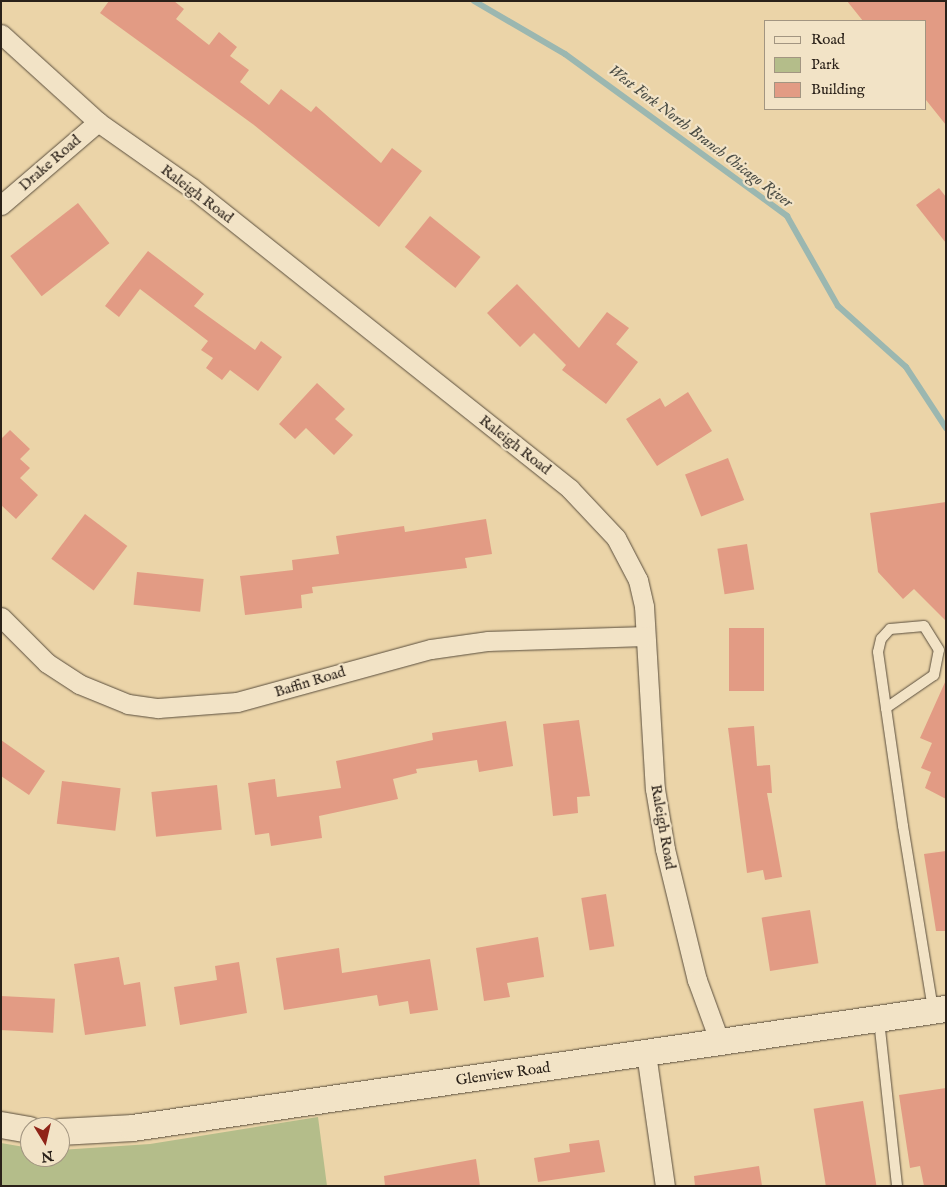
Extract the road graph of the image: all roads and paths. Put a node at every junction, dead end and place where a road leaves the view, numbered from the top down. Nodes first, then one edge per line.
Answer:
1 (1, 34) edge
2 (98, 122) junction
3 (1, 205) edge
4 (1, 617) edge
5 (646, 636) junction
6 (886, 708) junction
7 (940, 1010) edge
8 (878, 1019) junction
9 (720, 1043) junction
10 (646, 1053) junction
11 (1, 1125) edge
12 (20, 1128) edge
13 (70, 1131) edge
14 (665, 1186) edge
15 (897, 1186) edge

1 - 2 street, Raleigh Road
2 - 3 street, Drake Road
2 - 5 street, Raleigh Road
4 - 5 street, Baffin Road
5 - 9 street, Raleigh Road
6 - 6 lane
6 - 7 lane
7 - 8 main road, Glenview Road
8 - 9 main road, Glenview Road
8 - 15 lane
9 - 10 main road, Glenview Road
10 - 13 main road, Glenview Road
10 - 14 street
11 - 12 main road

